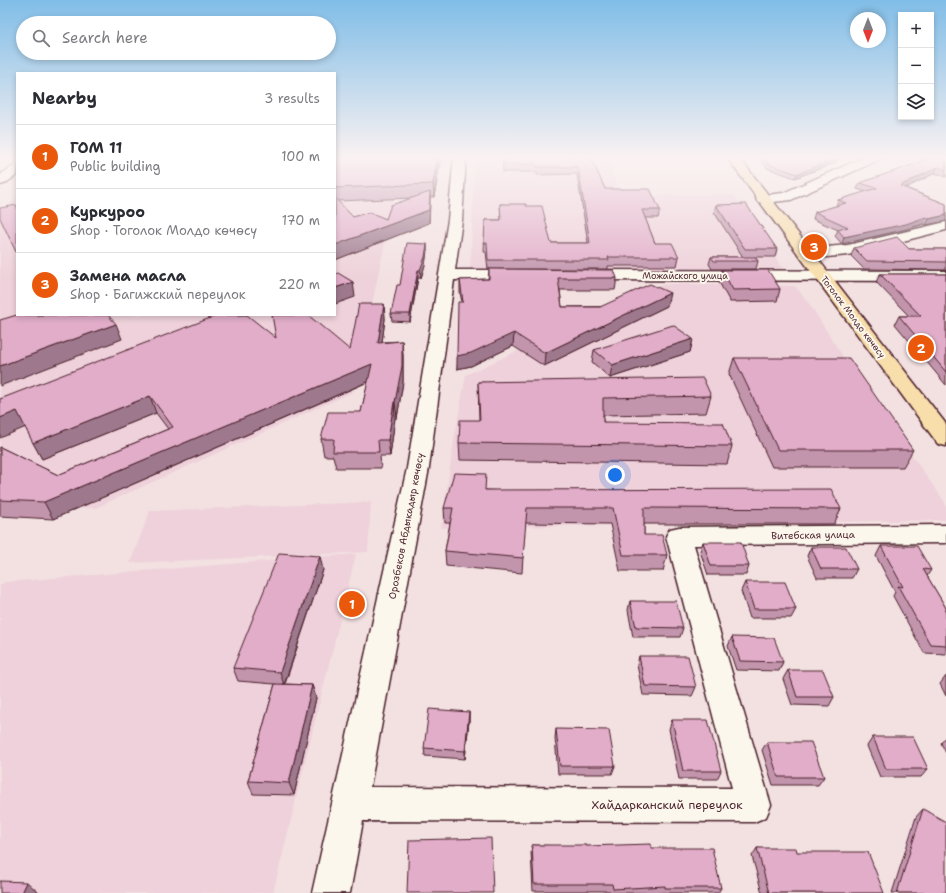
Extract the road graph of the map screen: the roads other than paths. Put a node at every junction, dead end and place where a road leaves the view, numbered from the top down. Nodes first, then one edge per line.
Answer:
1 (457, 198) edge
2 (778, 198) edge
3 (763, 199) joint
4 (946, 226) edge
5 (806, 254) junction
6 (447, 275) junction
7 (534, 275) edge
8 (573, 275) edge
9 (822, 276) junction
10 (946, 276) edge
11 (946, 439) edge
12 (946, 534) edge
13 (679, 536) joint
14 (349, 804) junction
15 (331, 893) edge

1 - 6 street, Орозбеков Абдыкадыр көчөсү
2 - 3 street
3 - 5 main road, Тоголок Молдо көчөсү
4 - 5 street
5 - 9 main road, Тоголок Молдо көчөсү
6 - 7 street
6 - 14 street, Орозбеков Абдыкадыр көчөсү
8 - 9 street, Можайского улица
9 - 10 street, Можайского улица
9 - 11 main road, Тоголок Молдо көчөсү
12 - 13 street, Витебская улица
13 - 14 street, Хайдарканский переулок
14 - 15 street, Орозбеков Абдыкадыр көчөсү

